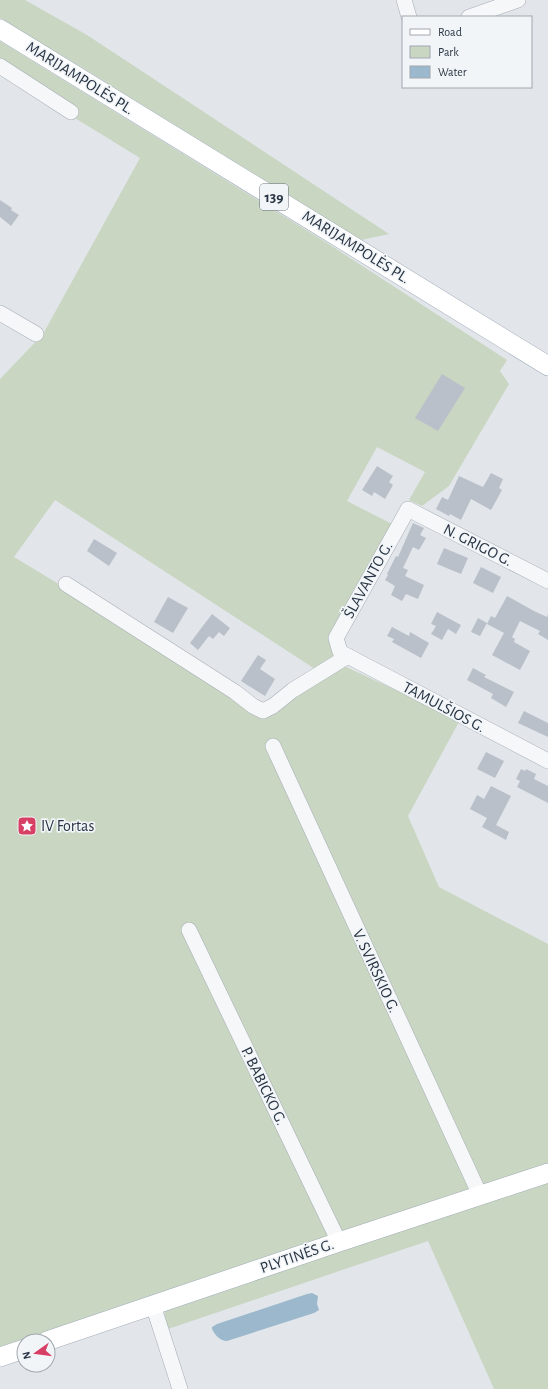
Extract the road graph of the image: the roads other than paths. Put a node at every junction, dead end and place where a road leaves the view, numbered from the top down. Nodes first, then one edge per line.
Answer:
1 (404, 0) edge
2 (518, 0) edge
3 (409, 16) edge
4 (472, 16) edge
5 (0, 29) edge
6 (0, 66) edge
7 (71, 112) dead end
8 (0, 313) edge
9 (36, 334) dead end
10 (548, 366) edge
11 (408, 509) joint
12 (548, 581) edge
13 (66, 584) dead end
14 (344, 654) junction
15 (273, 746) dead end
16 (548, 761) edge
17 (189, 930) dead end
18 (548, 1173) edge
19 (480, 1195) junction
20 (339, 1242) junction
21 (153, 1305) junction
22 (56, 1338) edge
23 (16, 1352) edge
24 (0, 1357) edge
25 (180, 1389) edge

1 - 3 street
2 - 4 street
5 - 10 main road, MARIJAMPOLĖS PL. / 139
6 - 7 street
8 - 9 street
11 - 12 street, N. GRIGO G.
11 - 14 street, ŠLAVANTO G.
13 - 14 street
14 - 16 street, TAMULŠIOS G.
15 - 19 street, V. SVIRSKIO G.
17 - 20 street, P. BABICKO G.
18 - 19 main road, PLYTINĖS G.
19 - 20 main road, PLYTINĖS G.
20 - 21 main road, PLYTINĖS G.
21 - 22 main road, PLYTINĖS G.
21 - 25 street
23 - 24 main road

